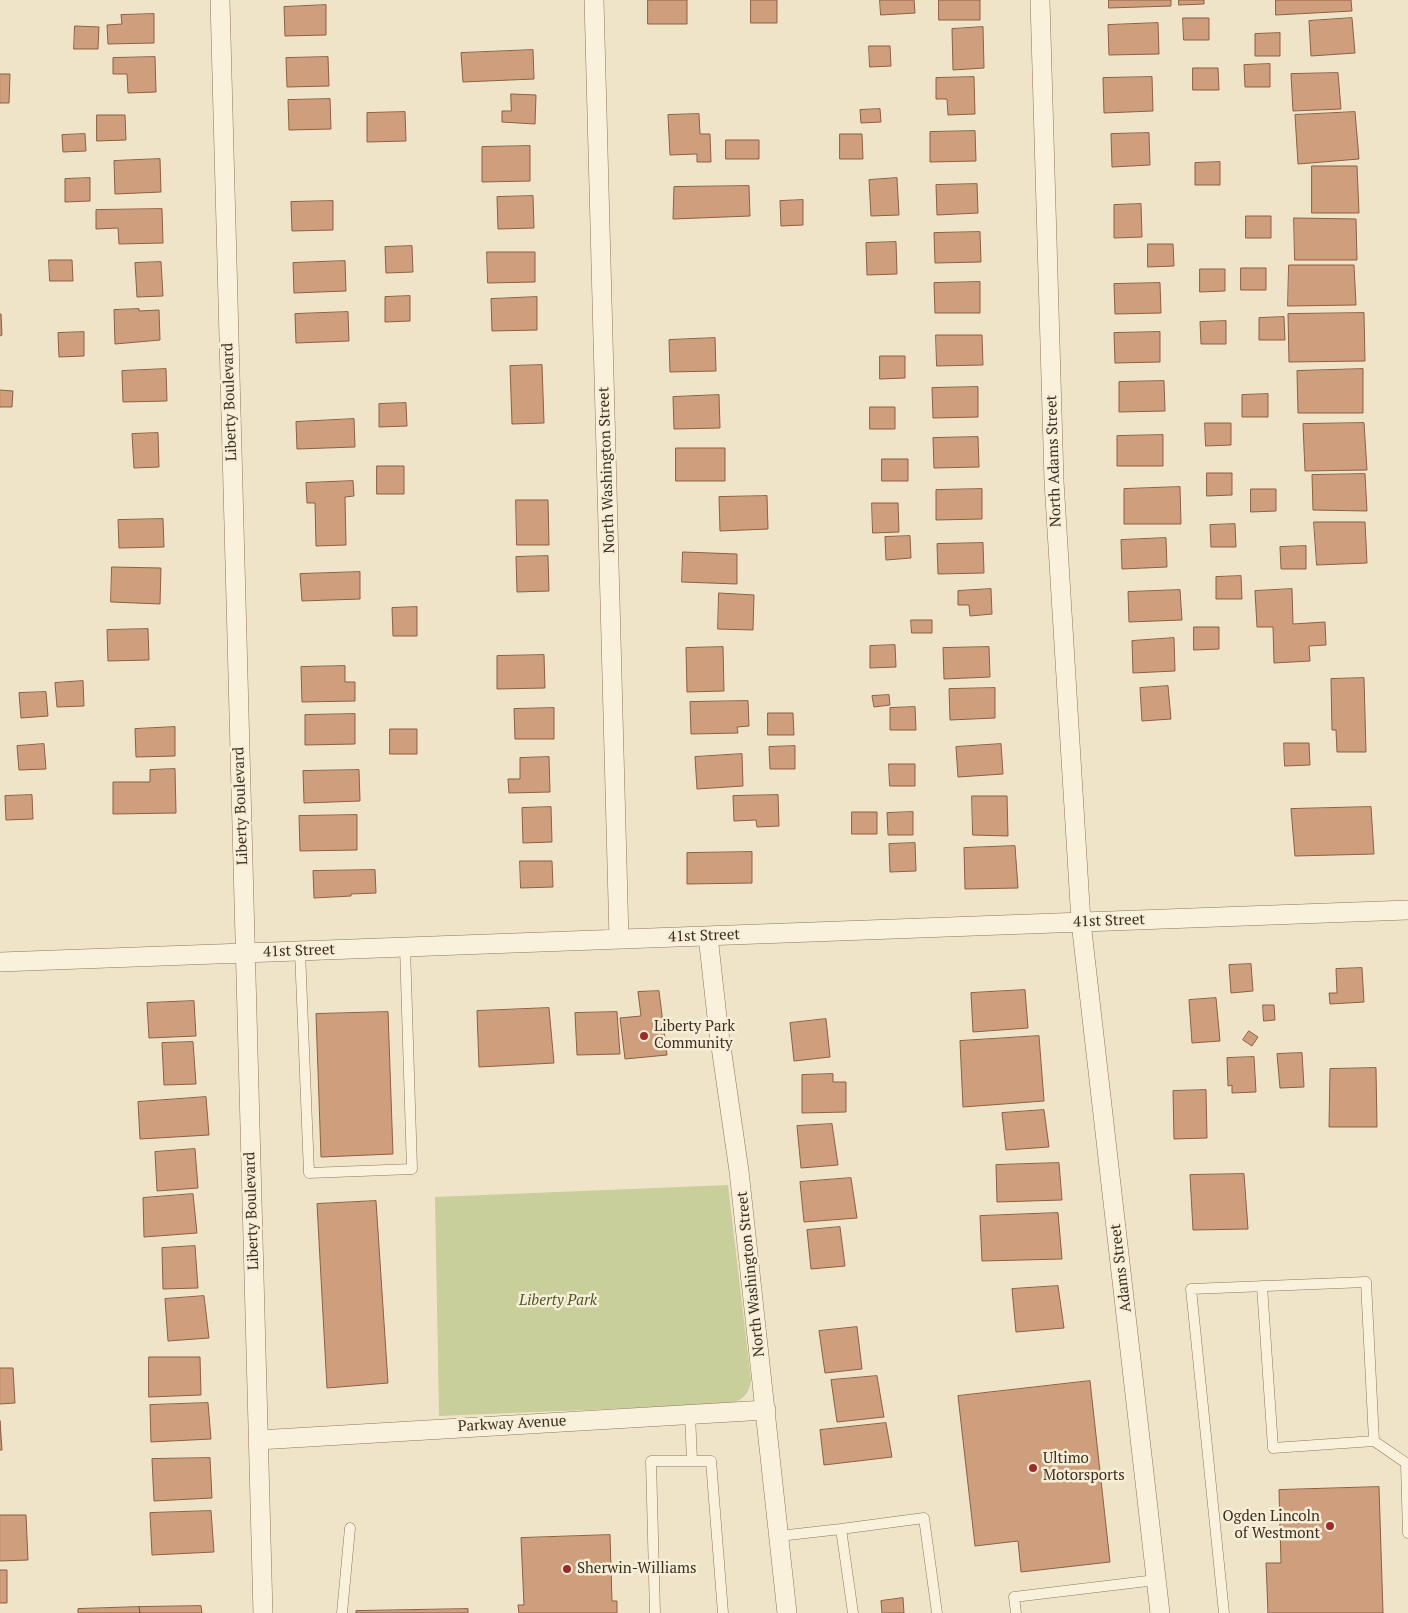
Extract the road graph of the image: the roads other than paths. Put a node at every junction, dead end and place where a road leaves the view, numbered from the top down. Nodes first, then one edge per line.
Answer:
1 (220, 0) edge
2 (594, 0) edge
3 (1040, 0) edge
4 (1408, 910) edge
5 (1081, 922) junction
6 (708, 936) junction
7 (619, 939) junction
8 (405, 947) junction
9 (300, 951) junction
10 (245, 953) junction
11 (0, 962) edge
12 (1262, 1286) junction
13 (766, 1410) junction
14 (690, 1414) junction
15 (258, 1440) junction
16 (1374, 1441) junction
17 (692, 1461) junction
18 (350, 1528) dead end
19 (841, 1529) junction
20 (1408, 1533) edge
21 (779, 1536) junction
22 (1156, 1580) junction
23 (263, 1613) edge
24 (342, 1613) edge
25 (655, 1613) edge
26 (723, 1613) edge
27 (787, 1613) edge
28 (853, 1613) edge
29 (937, 1613) edge
30 (1016, 1613) edge
31 (1160, 1613) edge
32 (1224, 1613) edge

1 - 10 street, Liberty Boulevard
2 - 7 street, North Washington Street
3 - 5 street, North Adams Street
4 - 5 street, 41st Street
5 - 6 street, 41st Street
5 - 22 street, Adams Street
6 - 7 street, 41st Street
6 - 13 street, North Washington Street
7 - 8 street, 41st Street
8 - 9 street, 41st Street
8 - 9 lane
9 - 10 street, 41st Street
10 - 11 street, 41st Street
10 - 15 street, Liberty Boulevard
12 - 16 lane
12 - 16 lane
12 - 32 lane
13 - 14 street, Parkway Avenue
13 - 21 street, North Washington Street
14 - 15 street, Parkway Avenue
14 - 17 lane
15 - 23 street, Liberty Boulevard
16 - 20 lane
17 - 25 lane
17 - 26 lane
18 - 24 lane
19 - 21 lane
19 - 28 lane
19 - 29 lane
21 - 27 street, North Washington Street
22 - 30 lane
22 - 31 street, Adams Street

